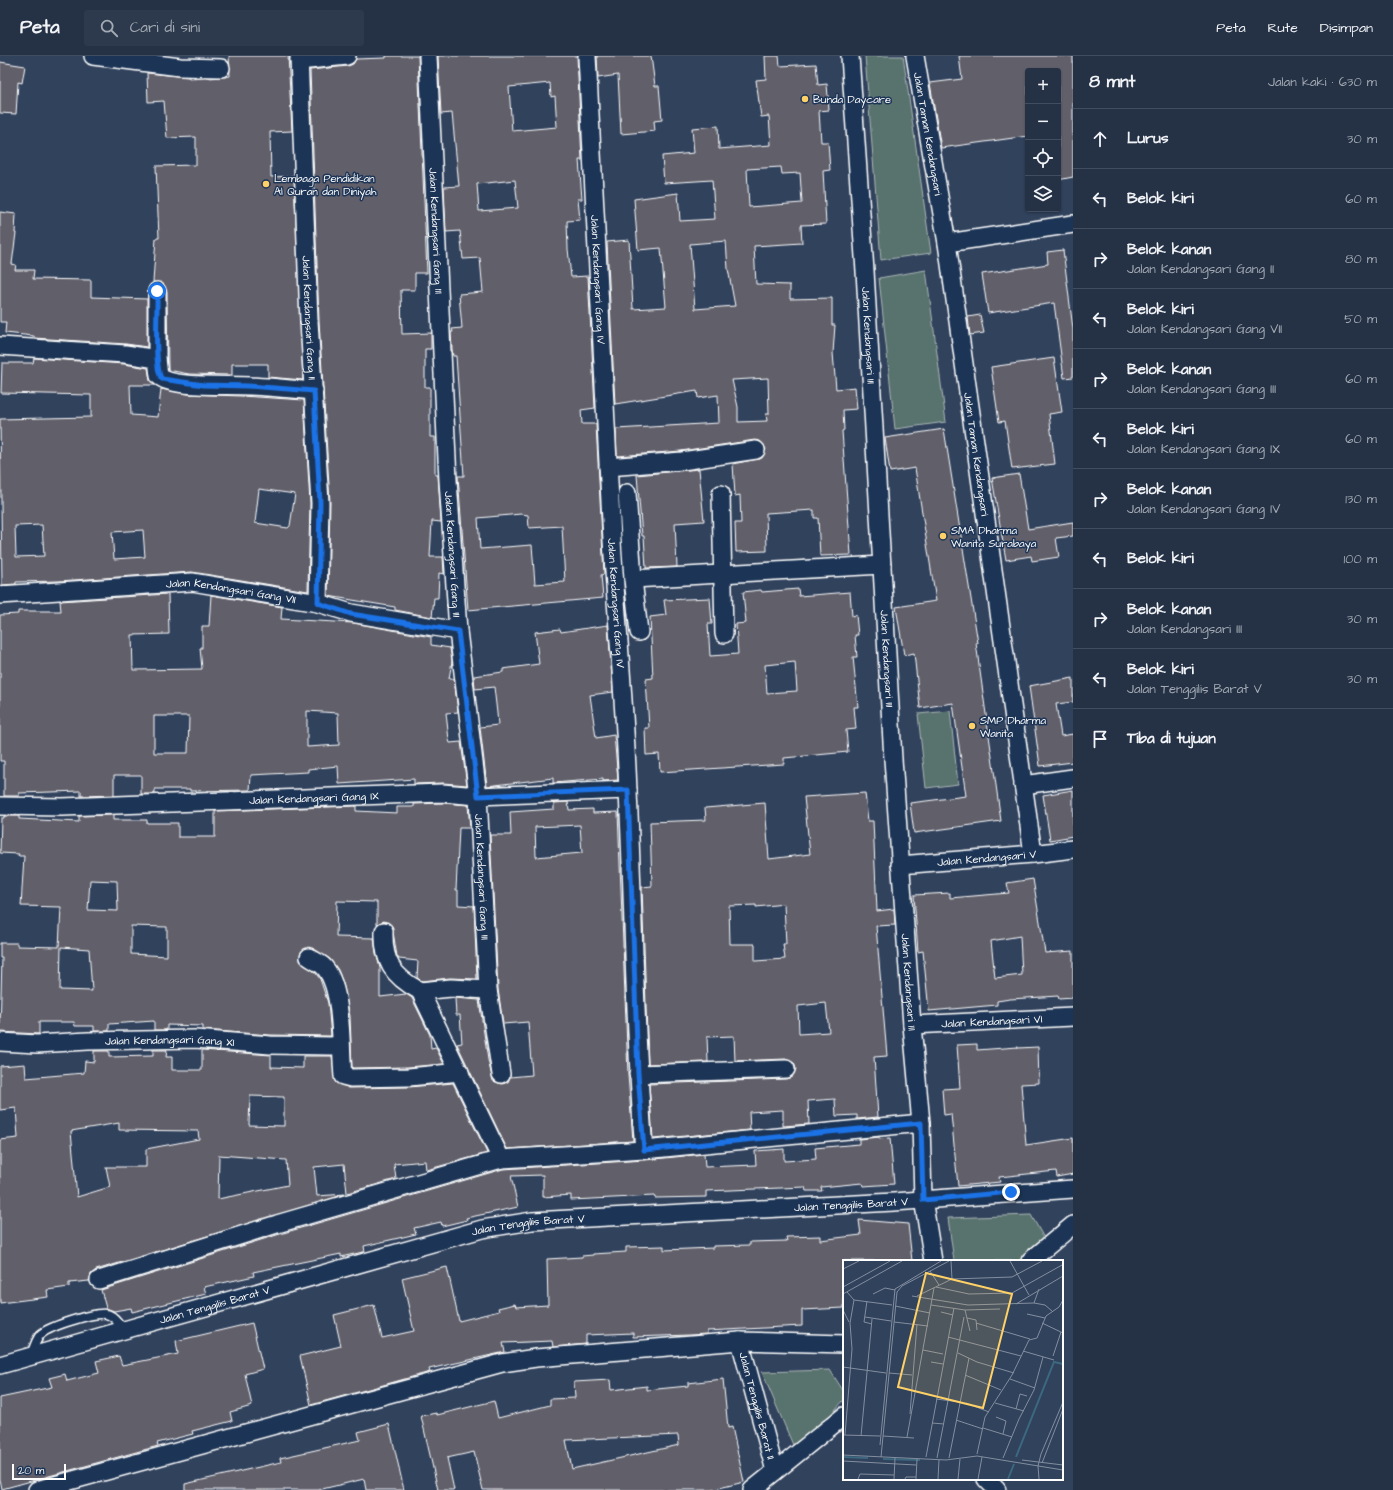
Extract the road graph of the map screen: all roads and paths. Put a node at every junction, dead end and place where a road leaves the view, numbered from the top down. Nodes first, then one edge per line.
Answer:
1 (93, 56) edge
2 (347, 56) edge
3 (428, 56) edge
4 (587, 56) edge
5 (850, 56) edge
6 (915, 56) edge
7 (299, 58) edge
8 (221, 68) dead end
9 (1073, 224) edge
10 (947, 243) junction
11 (157, 291) dead end
12 (0, 346) edge
13 (157, 359) junction
14 (314, 391) junction
15 (756, 450) dead end
16 (608, 467) junction
17 (627, 493) dead end
18 (720, 494) dead end
19 (882, 565) junction
20 (721, 574) junction
21 (633, 579) junction
22 (0, 596) edge
23 (318, 603) junction
24 (458, 631) junction
25 (639, 632) dead end
26 (724, 634) dead end
27 (1073, 778) edge
28 (1023, 786) junction
29 (628, 790) junction
30 (478, 796) junction
31 (0, 806) edge
32 (1073, 849) edge
33 (1033, 854) junction
34 (900, 865) junction
35 (384, 930) dead end
36 (309, 957) dead end
37 (488, 990) junction
38 (420, 991) junction
39 (1073, 1017) edge
40 (912, 1025) junction
41 (0, 1042) edge
42 (340, 1045) junction
43 (786, 1069) dead end
44 (460, 1072) junction
45 (501, 1074) dead end
46 (638, 1074) junction
47 (921, 1123) junction
48 (644, 1150) junction
49 (501, 1159) junction
50 (1073, 1189) edge
51 (923, 1200) junction
52 (1073, 1225) edge
53 (932, 1260) edge
54 (1031, 1260) edge
55 (99, 1280) dead end
56 (740, 1341) junction
57 (843, 1344) edge
58 (0, 1365) edge
59 (843, 1417) edge
60 (775, 1471) junction
61 (987, 1480) edge
62 (37, 1490) edge
63 (752, 1490) edge
64 (997, 1490) edge

1 - 8 street
2 - 7 street
3 - 24 street, Jalan Kendangsari Gang III
4 - 16 street, Jalan Kendangsari Gang IV
5 - 19 street, Jalan Kendangsari III
6 - 10 street, Jalan Taman Kendangsari
7 - 14 street, Jalan Kendangsari Gang II
9 - 10 street
10 - 28 street, Jalan Taman Kendangsari
11 - 13 street
12 - 13 street
13 - 14 street
14 - 23 street, Jalan Kendangsari Gang II
15 - 16 street
16 - 29 street, Jalan Kendangsari Gang IV
17 - 21 street
18 - 20 street
19 - 20 street
19 - 34 street, Jalan Kendangsari III
20 - 21 street
20 - 26 street
21 - 25 street
22 - 23 street, Jalan Kendangsari Gang VII
23 - 24 street, Jalan Kendangsari Gang VII
24 - 30 street, Jalan Kendangsari Gang III
27 - 28 street
28 - 33 street, Jalan Taman Kendangsari
29 - 30 street, Jalan Kendangsari Gang IX
29 - 46 street, Jalan Kendangsari Gang IV
30 - 31 street, Jalan Kendangsari Gang IX
30 - 37 street, Jalan Kendangsari Gang III
32 - 33 street, Jalan Kendangsari V
33 - 34 street, Jalan Kendangsari V
34 - 40 street, Jalan Kendangsari III
35 - 38 street
36 - 42 street
37 - 38 street
37 - 45 street, Jalan Kendangsari Gang III
38 - 44 street
39 - 40 street, Jalan Kendangsari VI
40 - 47 street, Jalan Kendangsari III
41 - 42 street, Jalan Kendangsari Gang XI
42 - 44 street
43 - 46 street
44 - 49 street
46 - 48 street, Jalan Kendangsari Gang IV
47 - 48 street
47 - 51 street, Jalan Kendangsari III
48 - 49 street
49 - 55 street
50 - 51 street, Jalan Tenggilis Barat V
51 - 53 street, Jalan Kendangsari III
51 - 58 street, Jalan Tenggilis Barat V
52 - 54 street
56 - 57 street
56 - 60 street, Jalan Tenggilis Barat II
56 - 62 street
59 - 60 street
60 - 63 street
61 - 64 street

